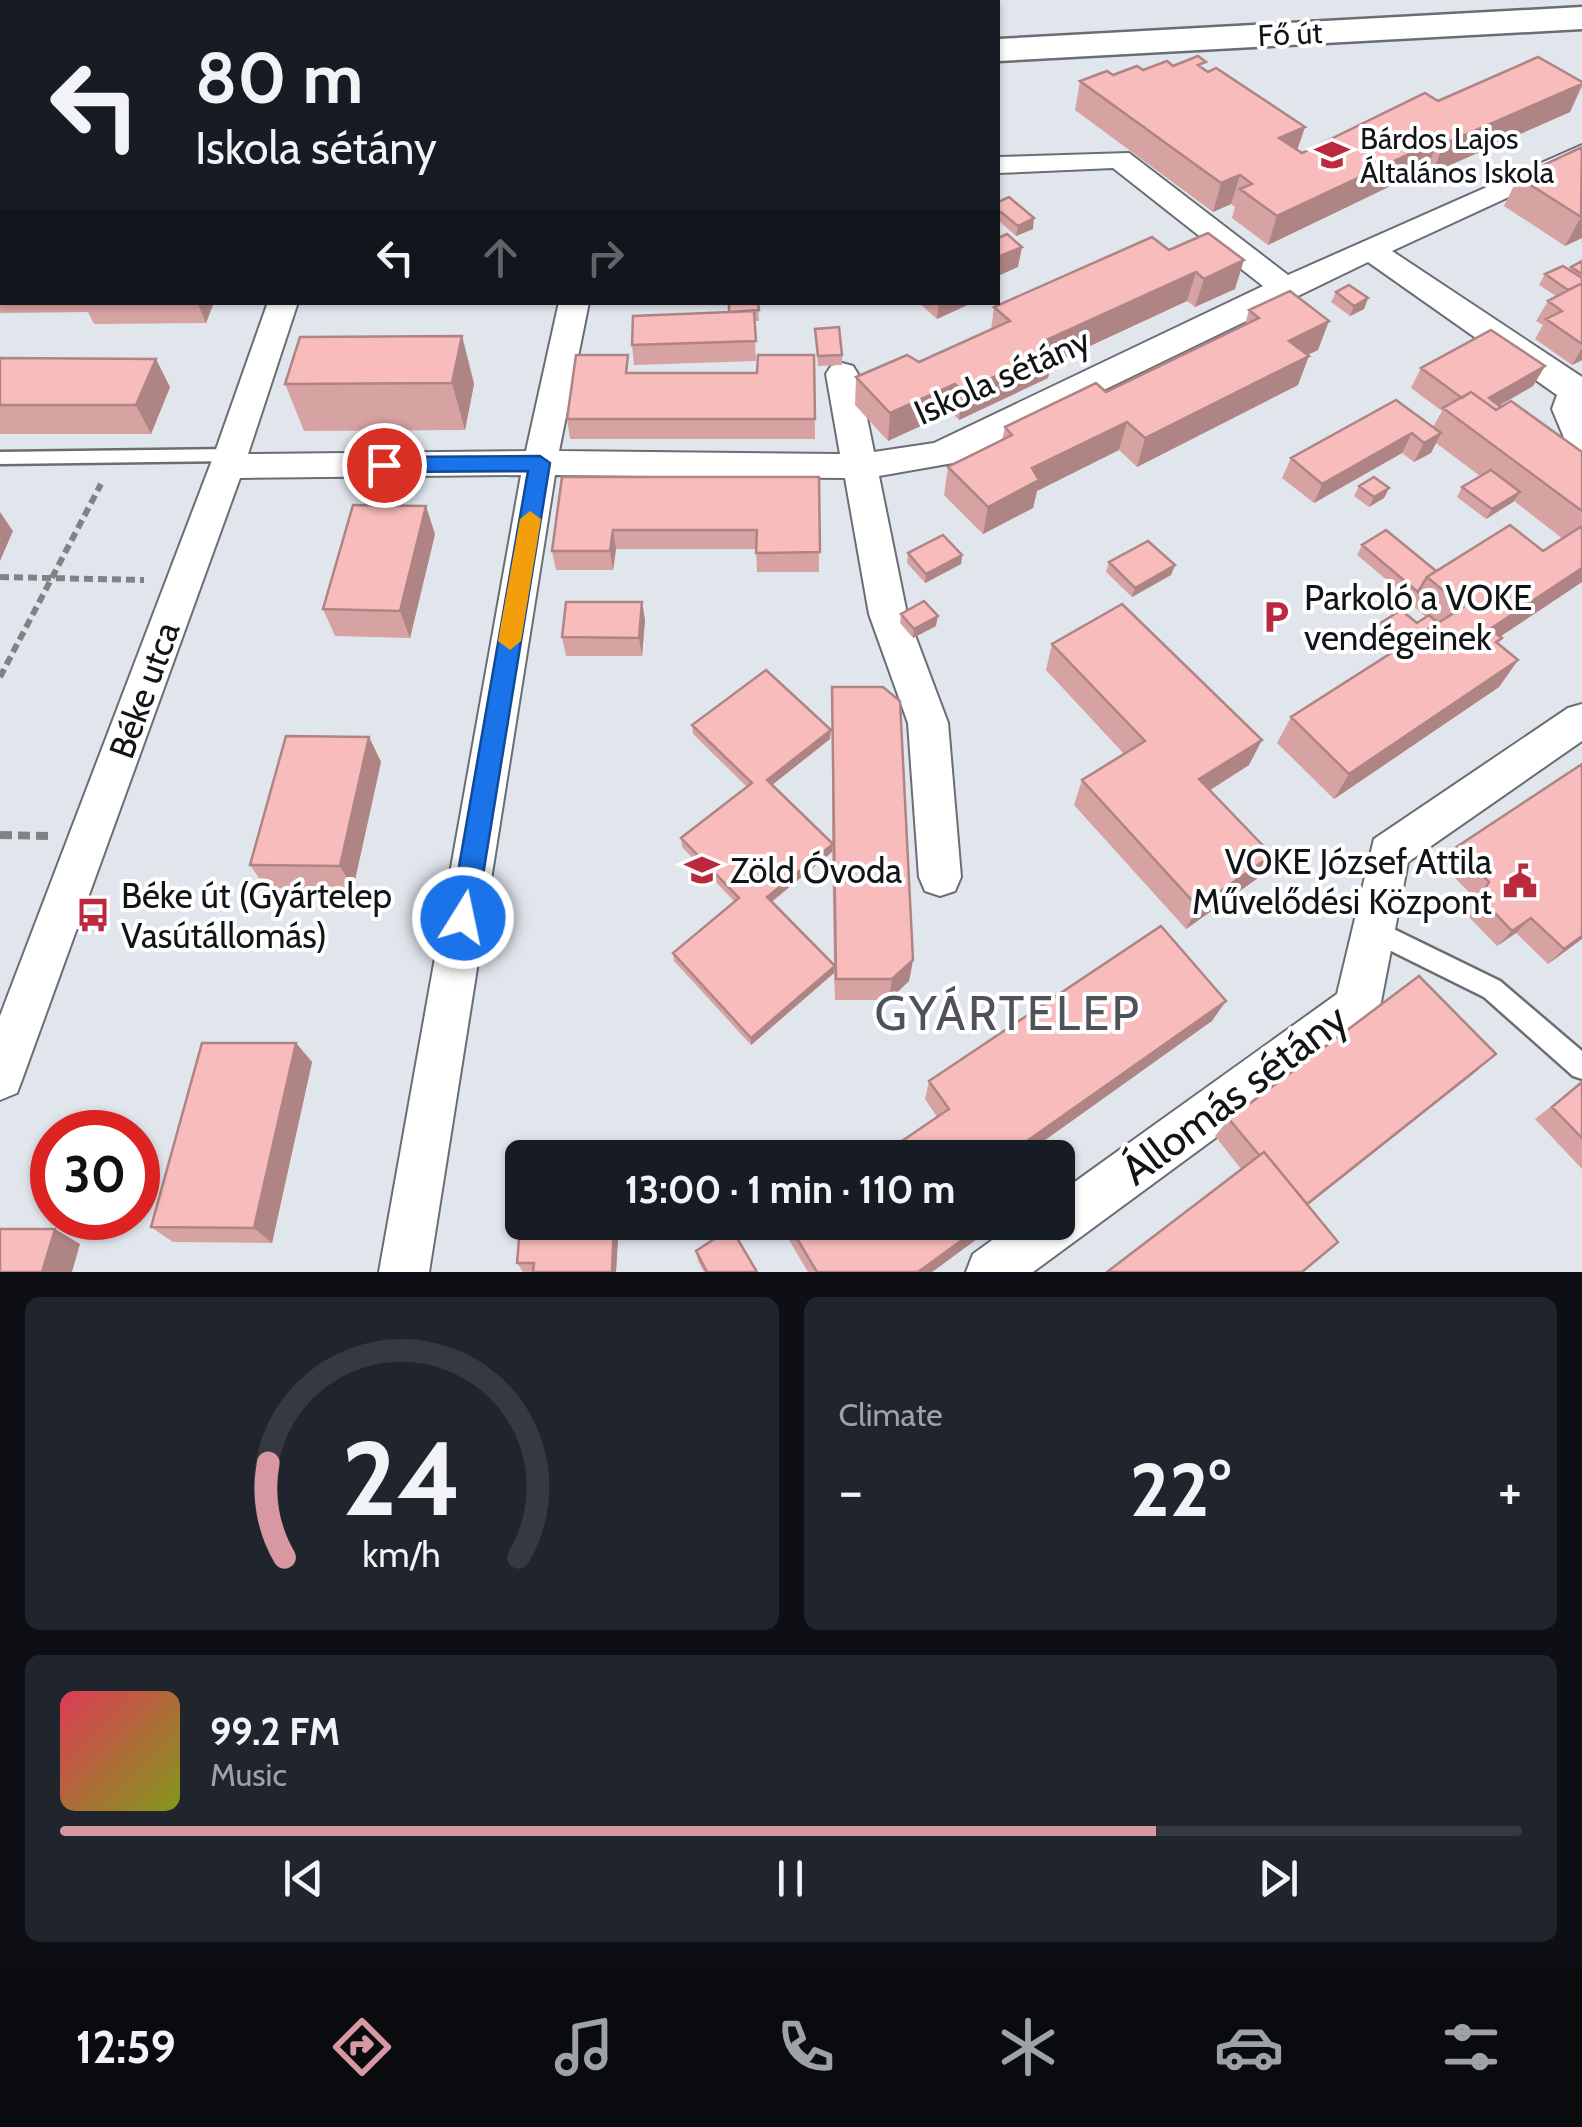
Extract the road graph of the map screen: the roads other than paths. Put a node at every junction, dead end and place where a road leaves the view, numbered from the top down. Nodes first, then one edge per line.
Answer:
1 (1582, 18) edge
2 (1000, 50) edge
3 (1582, 153) edge
4 (1000, 166) edge
5 (1370, 249) junction
6 (1285, 288) junction
7 (281, 305) edge
8 (573, 305) edge
9 (842, 374) dead end
10 (1579, 389) edge
11 (1582, 444) edge
12 (0, 458) edge
13 (229, 461) junction
14 (540, 463) junction
15 (862, 466) junction
16 (1582, 720) edge
17 (940, 877) dead end
18 (1373, 930) junction
19 (1582, 1068) edge
20 (0, 1077) edge
21 (404, 1272) edge
22 (990, 1272) edge

1 - 2 main road, Fő út
3 - 5 street, Iskola sétány
4 - 6 street
5 - 6 street, Iskola sétány
5 - 10 street
6 - 15 street, Iskola sétány
7 - 13 street, Béke utca
8 - 14 street
9 - 15 street
10 - 11 street
12 - 13 lane, Iskola sétány
13 - 14 street, Iskola sétány
13 - 20 street, Béke utca
14 - 15 street, Iskola sétány
14 - 21 street
15 - 17 street
16 - 18 street, Állomás sétány
18 - 19 lane
18 - 22 street, Állomás sétány

